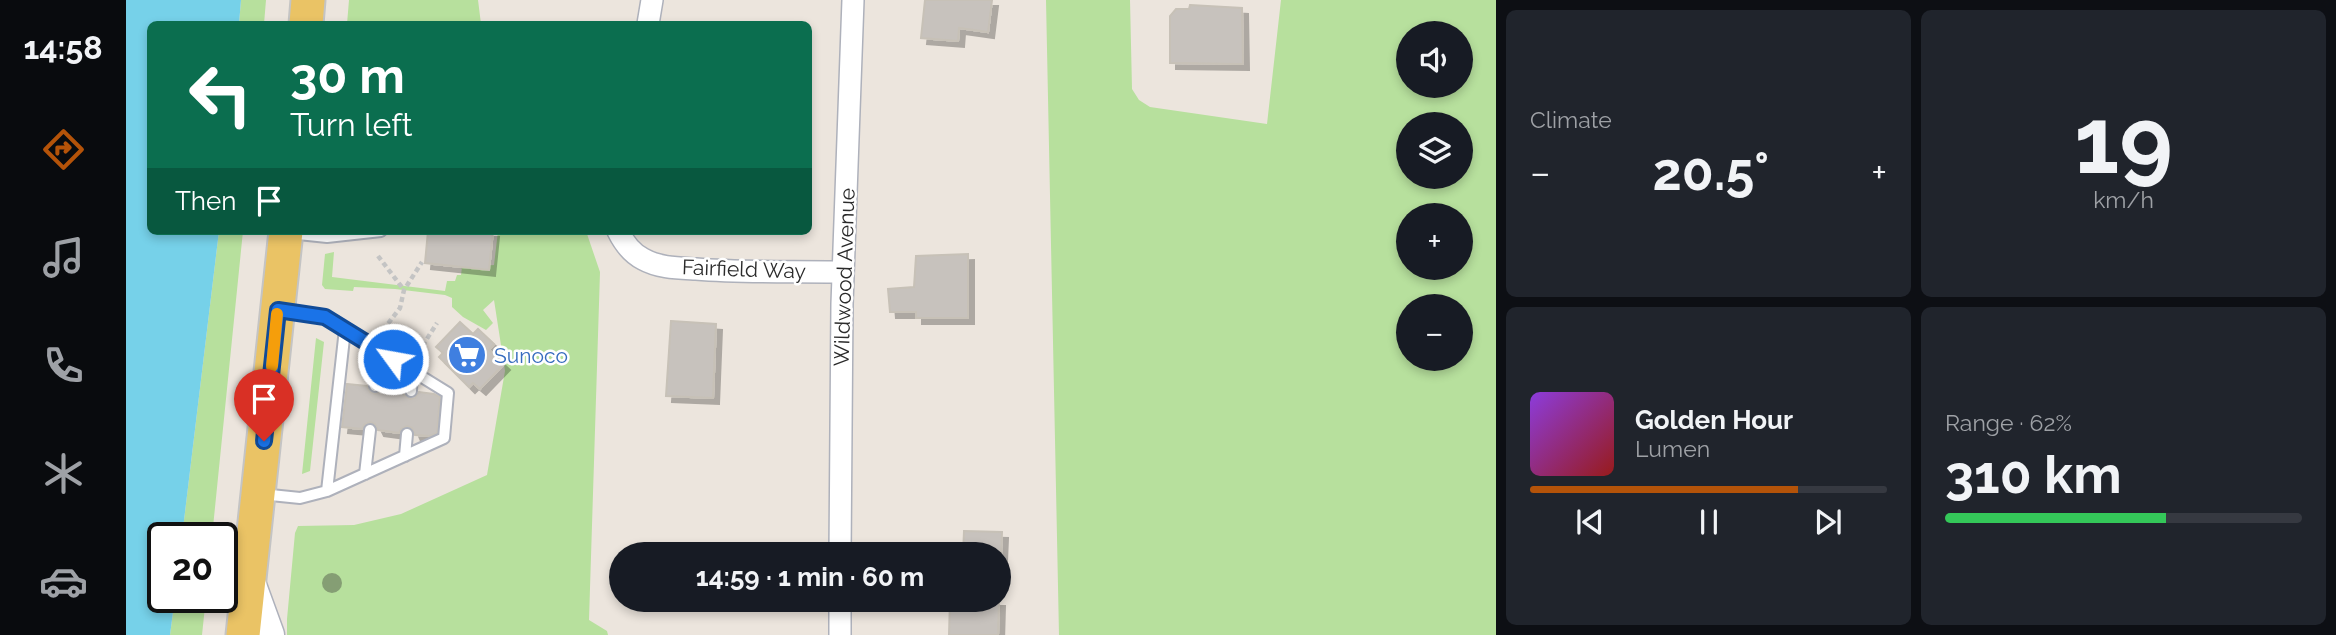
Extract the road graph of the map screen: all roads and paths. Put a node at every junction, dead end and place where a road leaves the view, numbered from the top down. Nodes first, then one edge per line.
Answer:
1 (308, 0) edge
2 (652, 0) edge
3 (853, 0) edge
4 (306, 21) edge
5 (648, 21) edge
6 (286, 235) edge
7 (311, 235) edge
8 (345, 235) edge
9 (620, 235) edge
10 (378, 256) dead end
11 (422, 262) dead end
12 (842, 272) junction
13 (404, 290) junction
14 (278, 310) junction
15 (437, 323) dead end
16 (345, 329) junction
17 (375, 348) junction
18 (410, 369) junction
19 (375, 387) dead end
20 (411, 391) dead end
21 (370, 429) dead end
22 (407, 434) dead end
23 (405, 456) junction
24 (365, 474) junction
25 (327, 491) junction
26 (258, 493) junction
27 (840, 542) edge
28 (249, 580) junction
29 (840, 612) edge
30 (243, 635) edge
31 (269, 635) edge
32 (840, 635) edge

1 - 4 main road
2 - 5 street
3 - 12 street, Wildwood Avenue
6 - 14 main road
7 - 8 lane
9 - 12 street, Fairfield Way
10 - 13 path
11 - 13 path
12 - 27 street, Wildwood Avenue
13 - 17 path
14 - 16 lane
14 - 26 main road
15 - 18 path
16 - 17 lane
16 - 25 lane
17 - 18 lane
17 - 19 lane
18 - 20 lane
18 - 23 lane
21 - 24 lane
22 - 23 lane
23 - 24 lane
24 - 25 lane
25 - 26 lane
26 - 28 main road
28 - 30 main road
28 - 31 street
29 - 32 street

